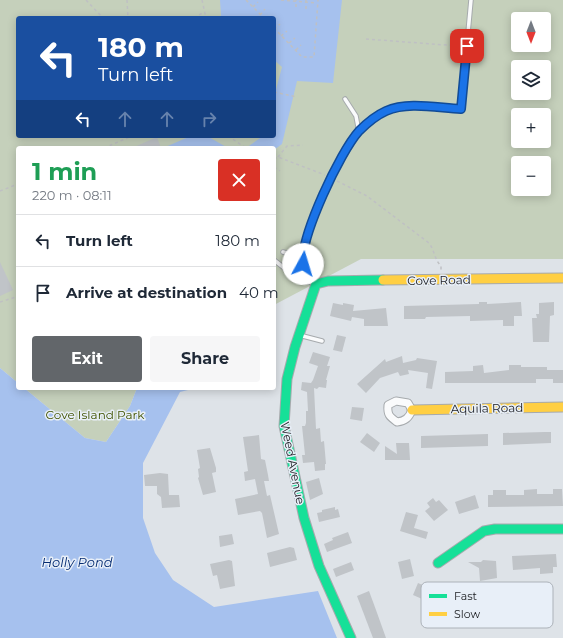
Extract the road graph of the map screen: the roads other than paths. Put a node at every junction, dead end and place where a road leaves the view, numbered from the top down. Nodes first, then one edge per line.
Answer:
1 (471, 0) edge
2 (345, 99) dead end
3 (359, 132) junction
4 (303, 250) junction
5 (283, 252) dead end
6 (276, 262) edge
7 (563, 278) edge
8 (316, 284) junction
9 (298, 335) junction
10 (322, 341) dead end
11 (563, 407) edge
12 (412, 410) dead end
13 (563, 529) edge
14 (438, 563) dead end
15 (351, 638) edge

1 - 3 lane
2 - 3 lane
3 - 4 lane
4 - 5 lane
4 - 8 lane
6 - 8 lane
7 - 8 street, Cove Road
8 - 9 street, Weed Avenue
9 - 10 lane
9 - 15 street, Weed Avenue
11 - 12 street, Aquila Road
13 - 14 street

